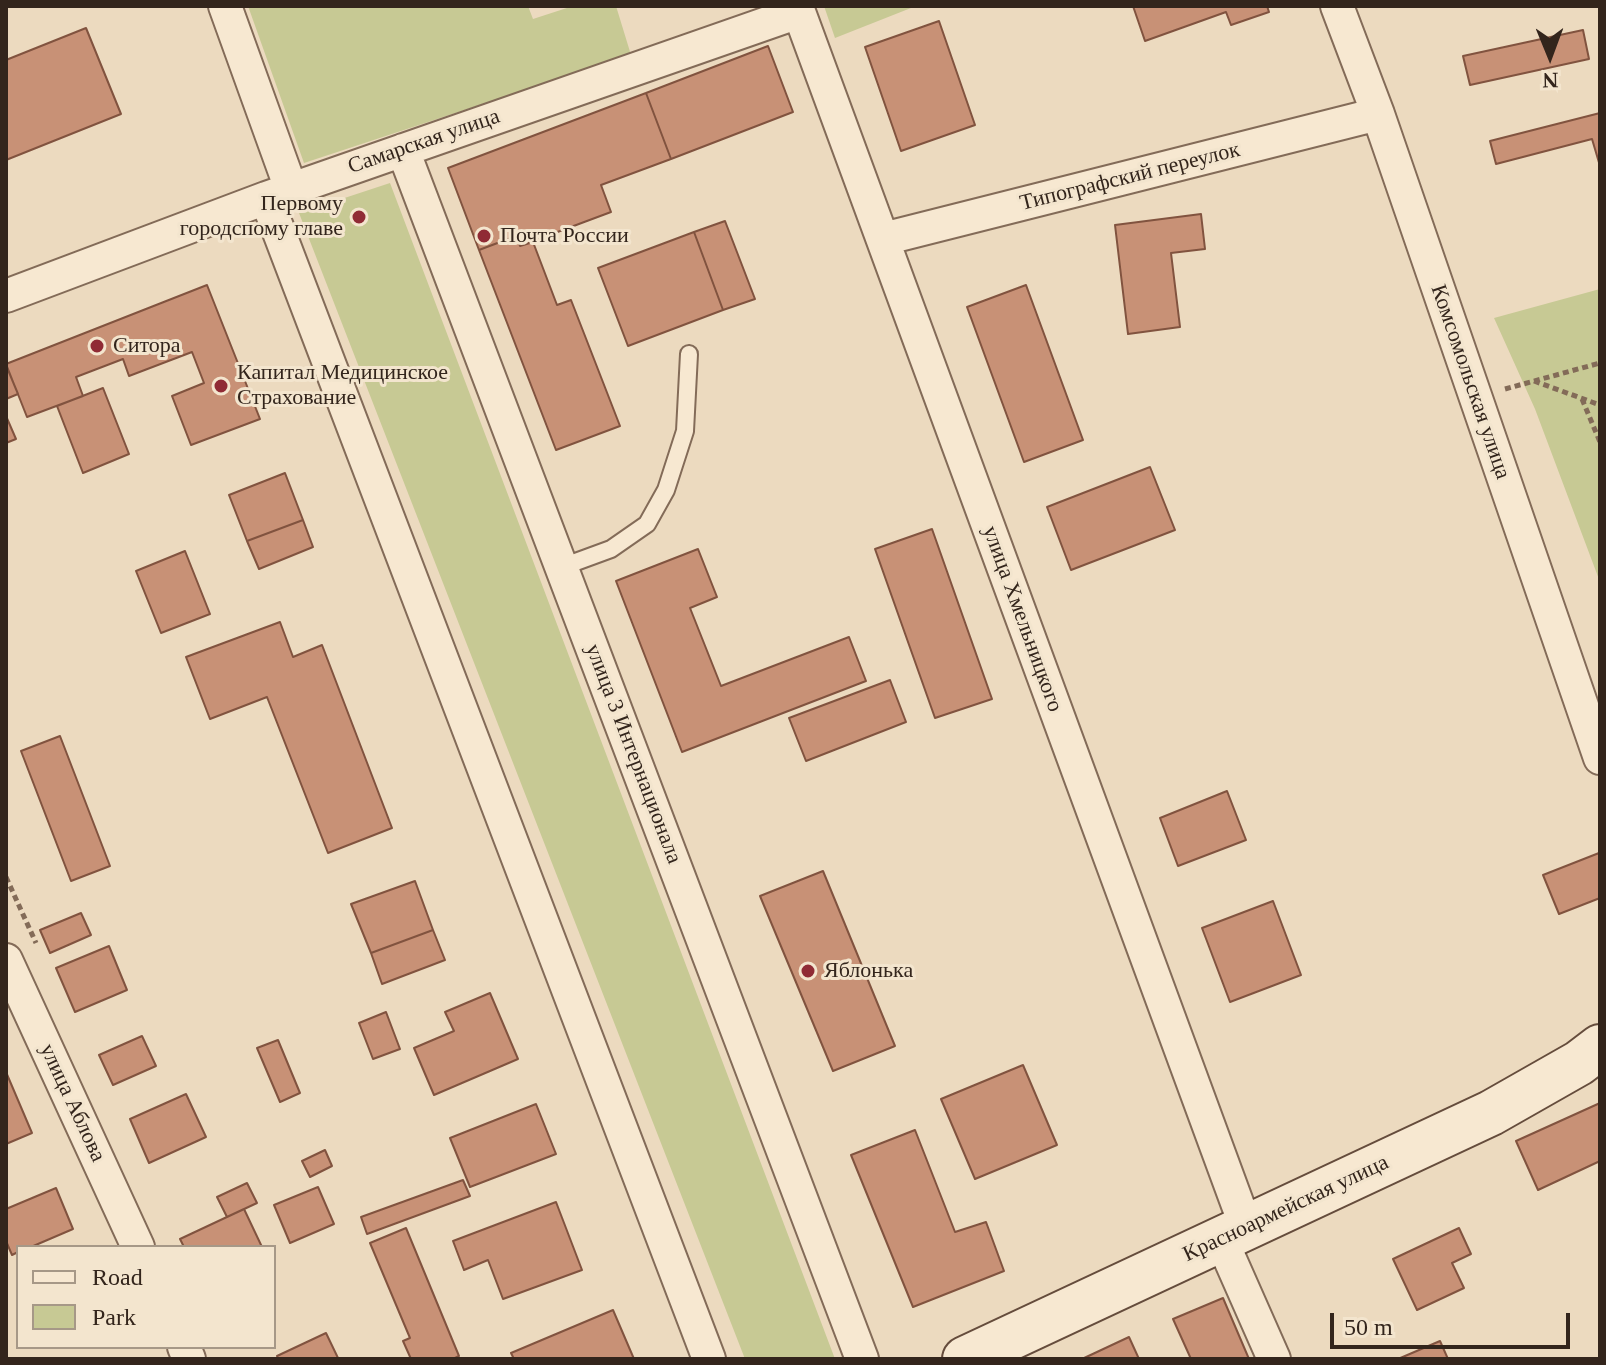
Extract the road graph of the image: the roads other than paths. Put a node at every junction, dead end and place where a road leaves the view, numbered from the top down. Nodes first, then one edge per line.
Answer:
1 (225, 6) edge
2 (765, 6) edge
3 (1337, 6) edge
4 (798, 9) edge
5 (1378, 114) junction
6 (403, 150) junction
7 (278, 193) junction
8 (883, 239) junction
9 (6, 296) edge
10 (689, 354) dead end
11 (562, 567) junction
12 (1600, 758) edge
13 (6, 960) edge
14 (1600, 1047) edge
15 (1233, 1233) junction
16 (137, 1245) edge
17 (709, 1359) edge
18 (862, 1359) edge
19 (965, 1359) edge
20 (1274, 1359) edge

1 - 7 street
2 - 4 lane
3 - 5 street, Комсомольская улица
4 - 6 street, Самарская улица
4 - 8 street, улица Хмельницкого
5 - 8 street, Типографский переулок
5 - 12 street, Комсомольская улица
6 - 7 street, Самарская улица
6 - 11 street, улица 3 Интернационала
7 - 9 street, Самарская улица
7 - 17 street
8 - 15 street, улица Хмельницкого
10 - 11 lane
11 - 18 street, улица 3 Интернационала
13 - 16 street, улица Аблова
14 - 15 main road, Красноармейская улица
15 - 19 main road, Красноармейская улица
15 - 20 street, улица Хмельницкого

